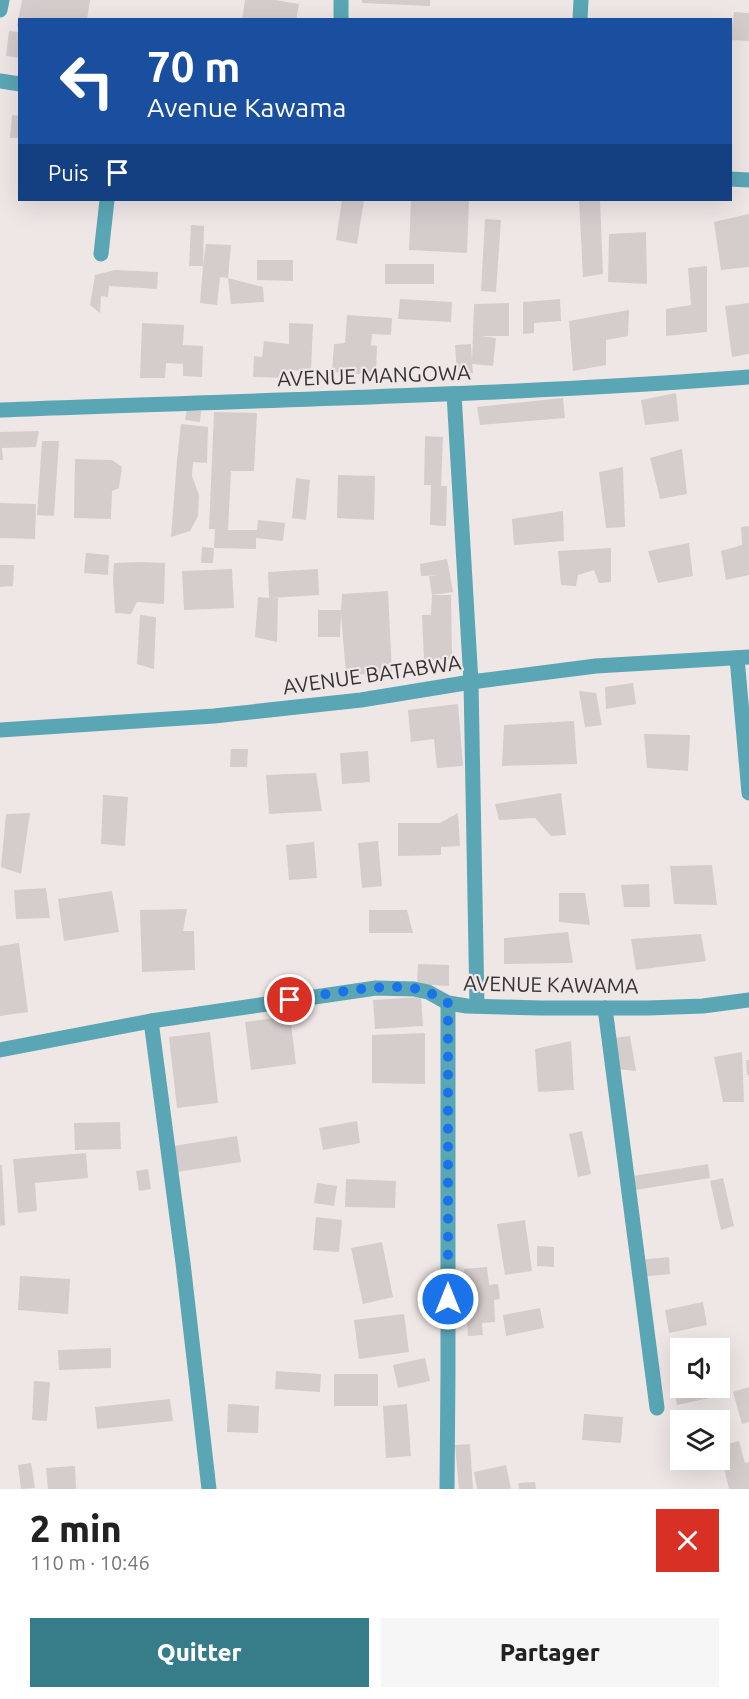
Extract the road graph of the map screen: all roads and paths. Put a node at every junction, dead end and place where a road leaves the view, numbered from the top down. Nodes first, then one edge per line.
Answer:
1 (2, 0) edge
2 (341, 0) edge
3 (581, 0) edge
4 (0, 10) edge
5 (341, 18) edge
6 (580, 18) edge
7 (0, 81) edge
8 (18, 84) edge
9 (732, 178) edge
10 (749, 180) edge
11 (107, 201) edge
12 (101, 254) dead end
13 (749, 377) edge
14 (454, 394) junction
15 (0, 410) edge
16 (743, 657) edge
17 (471, 682) junction
18 (0, 730) edge
19 (749, 793) edge
20 (749, 1000) edge
21 (448, 1003) junction
22 (477, 1006) junction
23 (605, 1008) junction
24 (151, 1021) junction
25 (0, 1050) edge
26 (657, 1408) dead end
27 (209, 1489) edge
28 (447, 1489) edge

1 - 4 street
2 - 5 street
3 - 6 street
7 - 8 street
9 - 10 street
11 - 12 street
13 - 14 street, AVENUE MANGOWA
14 - 15 street, AVENUE MANGOWA
14 - 17 street
16 - 17 street, AVENUE BATABWA
16 - 19 street
17 - 18 street, AVENUE BATABWA
17 - 22 street
20 - 23 street, AVENUE KAWAMA
21 - 22 street, AVENUE KAWAMA
21 - 24 street, AVENUE KAWAMA
21 - 28 street
22 - 23 street, AVENUE KAWAMA
23 - 26 street
24 - 25 street, AVENUE KAWAMA
24 - 27 street

